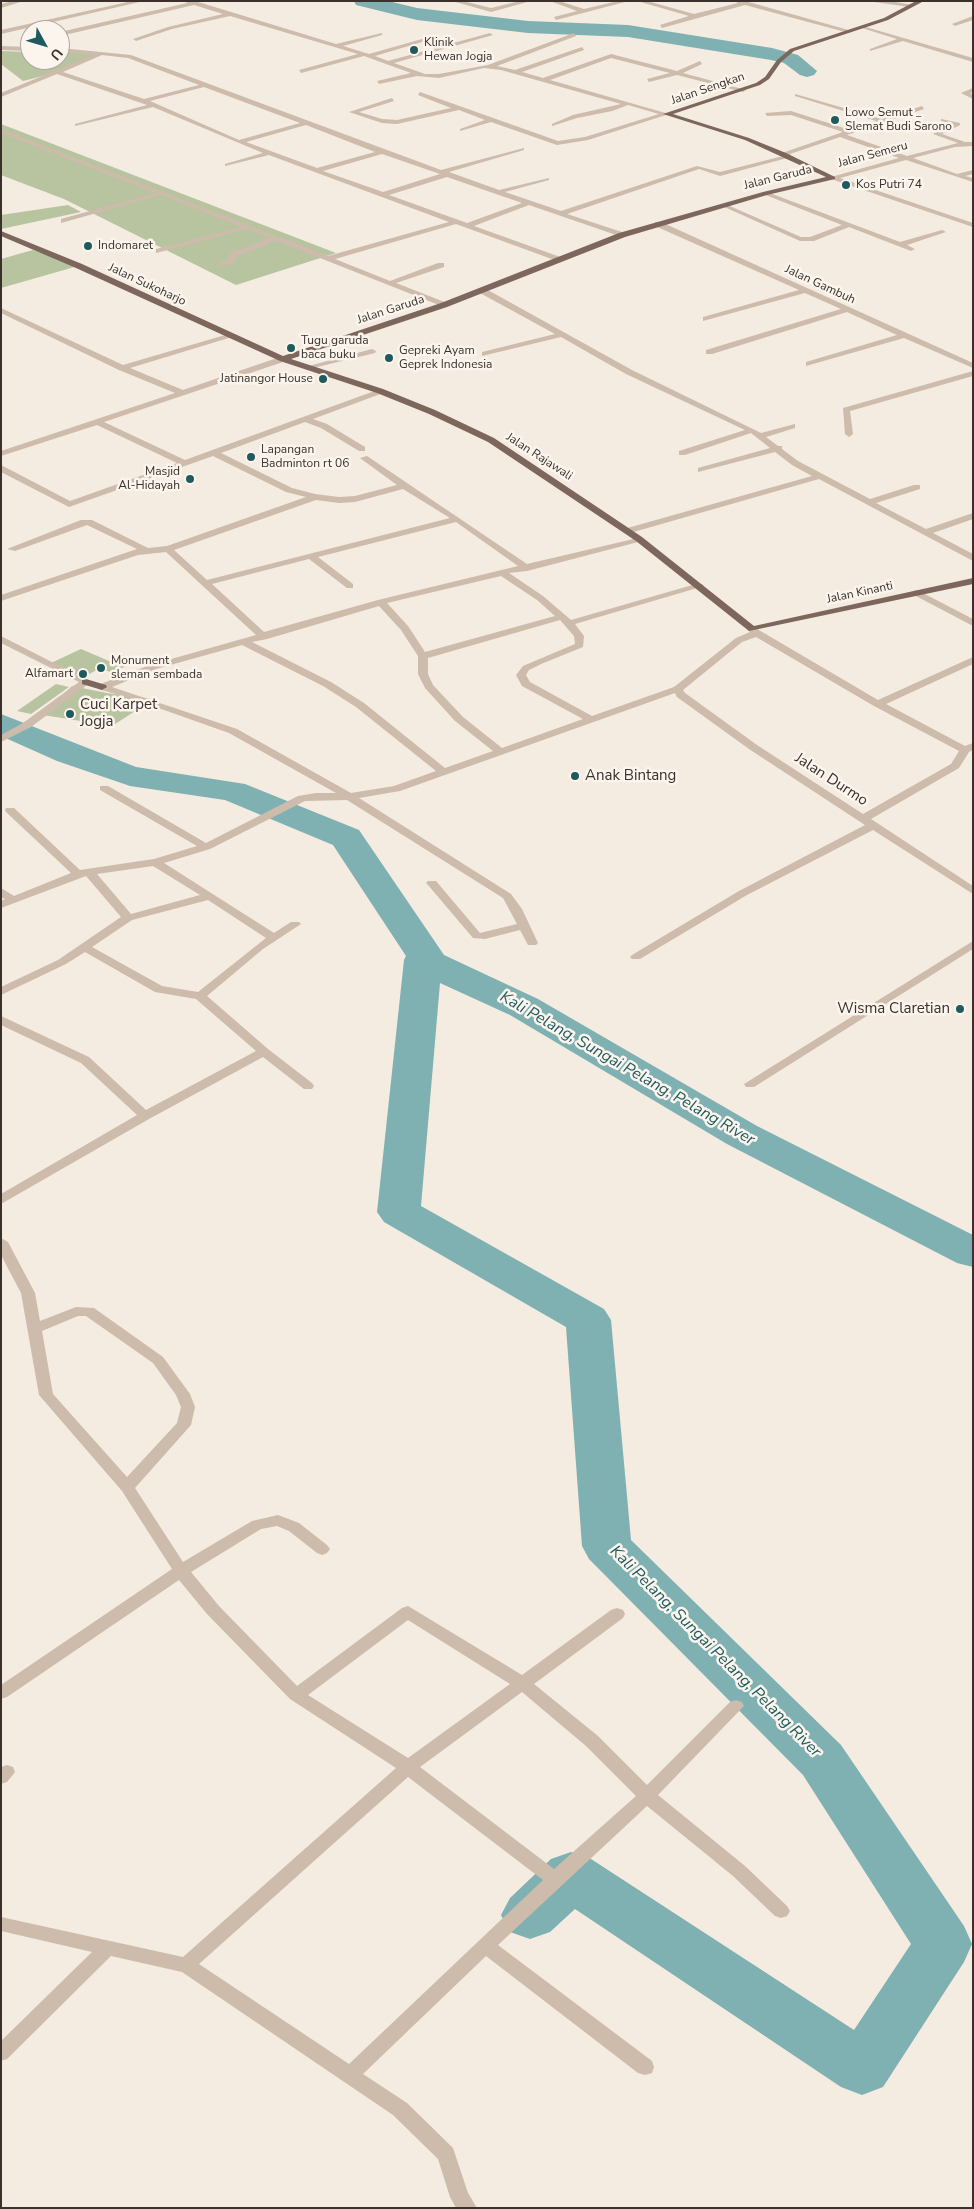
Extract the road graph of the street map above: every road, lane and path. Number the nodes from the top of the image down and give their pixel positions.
1 (21, 1) edge
2 (141, 1) edge
3 (455, 1) edge
4 (528, 1) edge
5 (553, 1) edge
6 (640, 1) edge
7 (737, 1) edge
8 (870, 1) edge
9 (921, 1) edge
10 (190, 2) edge
11 (620, 2) edge
12 (745, 3) junction
13 (910, 5) junction
14 (1, 6) edge
15 (583, 11) junction
16 (229, 14) junction
17 (695, 16) junction
18 (556, 18) dead end
19 (973, 18) edge
20 (662, 26) dead end
21 (864, 27) junction
22 (964, 27) dead end
23 (849, 31) junction
24 (1, 32) edge
25 (70, 32) edge
26 (380, 34) dead end
27 (490, 35) dead end
28 (574, 35) dead end
29 (136, 39) dead end
30 (429, 39) dead end
31 (903, 39) junction
32 (336, 46) junction
33 (1, 48) edge
34 (20, 49) edge
35 (582, 49) dead end
36 (872, 50) dead end
37 (70, 51) edge
38 (105, 53) junction
39 (367, 55) junction
40 (1, 56) edge
41 (20, 57) edge
42 (70, 58) edge
43 (90, 59) junction
44 (971, 59) edge
45 (390, 62) junction
46 (700, 63) dead end
47 (488, 66) junction
48 (301, 71) dead end
49 (58, 72) junction
50 (516, 72) junction
51 (677, 73) junction
52 (416, 74) junction
53 (542, 80) junction
54 (649, 80) dead end
55 (379, 82) dead end
56 (204, 85) junction
57 (743, 90) junction
58 (973, 90) edge
59 (420, 94) dead end
60 (1, 95) edge
61 (797, 95) dead end
62 (973, 97) edge
63 (392, 100) dead end
64 (144, 101) junction
65 (626, 104) junction
66 (154, 105) junction
67 (458, 108) junction
68 (922, 108) dead end
69 (666, 114) junction
70 (767, 114) dead end
71 (493, 119) junction
72 (943, 120) dead end
73 (882, 121) junction
74 (307, 123) junction
75 (77, 125) dead end
76 (554, 125) dead end
77 (462, 130) dead end
78 (1, 131) edge
79 (850, 132) junction
80 (840, 135) junction
81 (239, 142) junction
82 (964, 143) junction
83 (973, 144) edge
84 (522, 149) dead end
85 (382, 152) junction
86 (270, 153) junction
87 (787, 155) junction
88 (909, 158) junction
89 (228, 165) dead end
90 (318, 170) junction
91 (973, 172) edge
92 (445, 173) junction
93 (957, 176) junction
94 (833, 178) junction
95 (547, 179) dead end
96 (973, 180) edge
97 (499, 192) junction
98 (162, 193) junction
99 (765, 193) junction
100 (382, 195) junction
101 (528, 203) junction
102 (723, 205) junction
103 (560, 214) junction
104 (64, 221) dead end
105 (455, 222) junction
106 (658, 224) junction
107 (849, 225) junction
108 (973, 225) edge
109 (467, 226) junction
110 (249, 227) junction
111 (942, 232) dead end
112 (1, 233) edge
113 (622, 235) junction
114 (277, 238) junction
115 (899, 245) junction
116 (910, 249) dead end
117 (159, 252) dead end
118 (329, 258) junction
119 (560, 260) junction
120 (222, 264) dead end
121 (441, 266) dead end
122 (390, 284) junction
123 (483, 291) junction
124 (805, 291) junction
125 (444, 305) junction
126 (1, 310) edge
127 (846, 310) junction
128 (706, 319) dead end
129 (229, 335) junction
130 (561, 335) junction
131 (905, 335) junction
132 (372, 351) dead end
133 (709, 352) dead end
134 (485, 354) dead end
135 (283, 359) junction
136 (809, 364) dead end
137 (973, 366) edge
138 (309, 367) junction
139 (122, 368) junction
140 (973, 373) edge
141 (380, 391) junction
142 (182, 393) junction
143 (305, 419) junction
144 (98, 422) junction
145 (792, 426) dead end
146 (752, 430) junction
147 (849, 434) dead end
148 (759, 436) junction
149 (779, 448) junction
150 (362, 449) dead end
151 (214, 453) junction
152 (682, 453) dead end
153 (1, 454) edge
154 (364, 458) dead end
155 (184, 463) junction
156 (1, 468) edge
157 (701, 470) dead end
158 (821, 476) junction
159 (404, 486) junction
160 (917, 487) dead end
161 (315, 497) junction
162 (870, 502) junction
163 (973, 516) edge
164 (457, 518) junction
165 (627, 532) junction
166 (925, 533) junction
167 (639, 539) junction
168 (12, 549) dead end
169 (168, 549) junction
170 (145, 550) junction
171 (311, 556) junction
172 (973, 558) edge
173 (527, 568) junction
174 (504, 574) junction
175 (973, 581) edge
176 (204, 582) junction
177 (350, 586) dead end
178 (699, 586) junction
179 (917, 593) junction
180 (1, 598) edge
181 (381, 602) junction
182 (566, 620) junction
183 (973, 623) edge
184 (754, 631) junction
185 (264, 637) junction
186 (1, 639) edge
187 (245, 642) junction
188 (423, 656) junction
189 (973, 660) edge
190 (86, 682) junction
191 (102, 687) junction
192 (678, 689) junction
193 (878, 704) junction
194 (590, 718) junction
195 (3, 739) edge
196 (969, 748) edge
197 (501, 752) junction
198 (444, 772) junction
199 (104, 788) dead end
200 (349, 797) junction
201 (10, 810) dead end
202 (867, 822) junction
203 (206, 847) junction
204 (155, 862) junction
205 (84, 873) junction
206 (432, 883) dead end
207 (1, 891) edge
208 (973, 891) edge
209 (207, 897) junction
210 (13, 900) junction
211 (1, 905) edge
212 (128, 918) junction
213 (295, 924) dead end
214 (523, 926) junction
215 (273, 936) junction
216 (532, 942) dead end
217 (973, 944) edge
218 (86, 948) junction
219 (636, 957) dead end
220 (1, 992) edge
221 (200, 996) junction
222 (1, 1020) edge
223 (264, 1052) junction
224 (750, 1084) dead end
225 (308, 1086) dead end
226 (145, 1116) junction
227 (1, 1200) edge
228 (1, 1242) edge
229 (34, 1329) junction
230 (127, 1487) junction
231 (322, 1549) dead end
232 (181, 1571) junction
233 (617, 1614) dead end
234 (522, 1684) junction
235 (1, 1693) edge
236 (296, 1695) junction
237 (736, 1706) dead end
238 (408, 1766) junction
239 (647, 1796) junction
240 (556, 1879) junction
241 (781, 1911) dead end
242 (1, 1924) edge
243 (485, 1945) junction
244 (108, 1947) junction
245 (186, 1965) junction
246 (1, 2053) edge
247 (645, 2067) dead end
248 (350, 2075) junction
249 (467, 2208) edge

1 - 14 street
2 - 24 street
3 - 4 street
5 - 15 street
6 - 17 street
7 - 12 street
8 - 13 street
9 - 13 main road
10 - 16 street
10 - 25 street
11 - 15 street
12 - 17 street
12 - 23 street
13 - 21 main road
15 - 18 street
16 - 29 street
16 - 32 street
17 - 20 street
19 - 22 street
21 - 23 main road
21 - 31 street
23 - 57 main road, Jalan Sengkan
26 - 32 street
27 - 45 street
28 - 47 street
30 - 39 street
31 - 36 street
31 - 44 street
32 - 39 street
33 - 34 street
35 - 50 street
37 - 38 street
38 - 43 street
38 - 56 street
39 - 45 street
39 - 48 street
40 - 41 street
42 - 43 street
43 - 49 street
45 - 52 street
46 - 51 street
47 - 50 street
47 - 52 street
49 - 60 street
49 - 64 street
50 - 53 street
51 - 53 street
51 - 54 street
51 - 57 street
52 - 55 street
53 - 65 street
56 - 64 street
56 - 74 street
57 - 69 main road, Jalan Sengkan
58 - 62 street
59 - 67 street
61 - 73 street
63 - 67 street
64 - 66 street
65 - 69 street
65 - 76 street
66 - 75 street
66 - 81 street
67 - 71 street
68 - 73 street
69 - 71 street
69 - 87 main road, Jalan Garuda
70 - 79 street
71 - 77 street
72 - 82 street
73 - 79 street
74 - 81 street
74 - 85 street
78 - 98 street
79 - 80 street
80 - 87 street
80 - 88 street
81 - 86 street
82 - 83 street
82 - 88 street, Jalan Semeru
84 - 92 street
85 - 90 street
85 - 92 street
86 - 89 street
86 - 90 street
87 - 94 main road, Jalan Garuda
87 - 103 street
88 - 93 street
88 - 94 street, Jalan Semeru
90 - 100 street
91 - 93 street
92 - 97 street
92 - 100 street
93 - 96 street
94 - 99 main road, Jalan Garuda
94 - 108 street, Jalan Semeru
95 - 97 street
97 - 101 street
98 - 104 street
98 - 110 street
99 - 102 main road, Jalan Garuda
99 - 107 street
100 - 105 street
101 - 103 street
101 - 109 street
102 - 106 main road, Jalan Garuda
102 - 107 street
103 - 113 street
105 - 109 street
105 - 118 street
106 - 113 main road, Jalan Garuda
106 - 124 street, Jalan Gambuh
107 - 115 street
109 - 119 street
110 - 114 street
110 - 117 street
111 - 115 street
112 - 129 main road, Jalan Sukoharjo
113 - 119 main road, Jalan Garuda
114 - 118 street
114 - 120 street
115 - 116 street
118 - 122 street
119 - 123 main road, Jalan Garuda
121 - 122 street
122 - 125 street
123 - 125 main road, Jalan Garuda
123 - 130 street
124 - 127 street, Jalan Gambuh
124 - 128 street
125 - 135 main road, Jalan Garuda
126 - 139 street
127 - 131 street, Jalan Gambuh
127 - 133 street
129 - 135 main road, Jalan Sukoharjo
129 - 139 street
130 - 134 street
130 - 146 street
131 - 136 street
131 - 137 street, Jalan Gambuh
132 - 138 street
135 - 138 main road, Jalan Rajawali
135 - 142 street, Jalan Garuda
138 - 141 main road, Jalan Rajawali
139 - 142 street
140 - 147 street
141 - 143 street
141 - 165 main road, Jalan Rajawali
142 - 144 street, Jalan Garuda
143 - 150 street
143 - 151 street
144 - 153 street, Jalan Garuda
144 - 155 street
145 - 148 street
146 - 148 street
146 - 152 street
148 - 149 street
149 - 157 street
149 - 158 street
151 - 155 street
151 - 161 street
154 - 159 street
155 - 156 street
158 - 162 street
158 - 165 street
159 - 161 street
159 - 164 street
160 - 162 street
161 - 169 street
162 - 166 street
163 - 166 street
164 - 171 street
164 - 173 street
165 - 167 main road, Jalan Rajawali
166 - 172 street
167 - 173 street
167 - 178 main road, Jalan Rajawali
168 - 170 street
169 - 170 street
169 - 176 street
170 - 180 street
171 - 176 street
171 - 177 street
173 - 174 street
174 - 181 street
174 - 182 street
175 - 179 main road, Jalan Kinanti
176 - 185 street
178 - 182 street
178 - 184 main road, Jalan Rajawali
179 - 183 street
179 - 184 main road, Jalan Kinanti
181 - 185 street
181 - 188 street
182 - 188 street
182 - 194 street
184 - 192 street
184 - 193 street
185 - 187 street
186 - 190 street
187 - 191 street
187 - 198 street
188 - 197 street
189 - 193 street
190 - 191 main road
190 - 195 street
191 - 200 street
192 - 194 street
192 - 202 street, Jalan Durmo
193 - 196 street
194 - 197 street
196 - 202 street
197 - 198 street
198 - 200 street
199 - 203 street
200 - 203 street
200 - 214 street
201 - 205 street
202 - 208 street, Jalan Durmo
202 - 219 street
203 - 204 street
204 - 205 street
204 - 209 street
205 - 210 street
205 - 212 street
206 - 214 street
207 - 210 street
209 - 212 street
209 - 215 street
210 - 211 street
212 - 218 street
213 - 215 street
214 - 216 street
215 - 221 street
217 - 224 street
218 - 220 street
218 - 221 street
221 - 223 street
222 - 226 street
223 - 225 street
223 - 226 street
226 - 227 street
228 - 229 street
229 - 230 street
229 - 230 street
230 - 232 street
231 - 232 street
232 - 235 street
232 - 236 street
233 - 234 street
234 - 236 street
234 - 238 street
234 - 239 street
236 - 238 street
237 - 239 street
238 - 240 street
238 - 245 street
239 - 240 street
239 - 241 street
240 - 243 street
242 - 244 street
243 - 247 street
243 - 248 street
244 - 245 street
244 - 246 street
245 - 248 street
248 - 249 street

